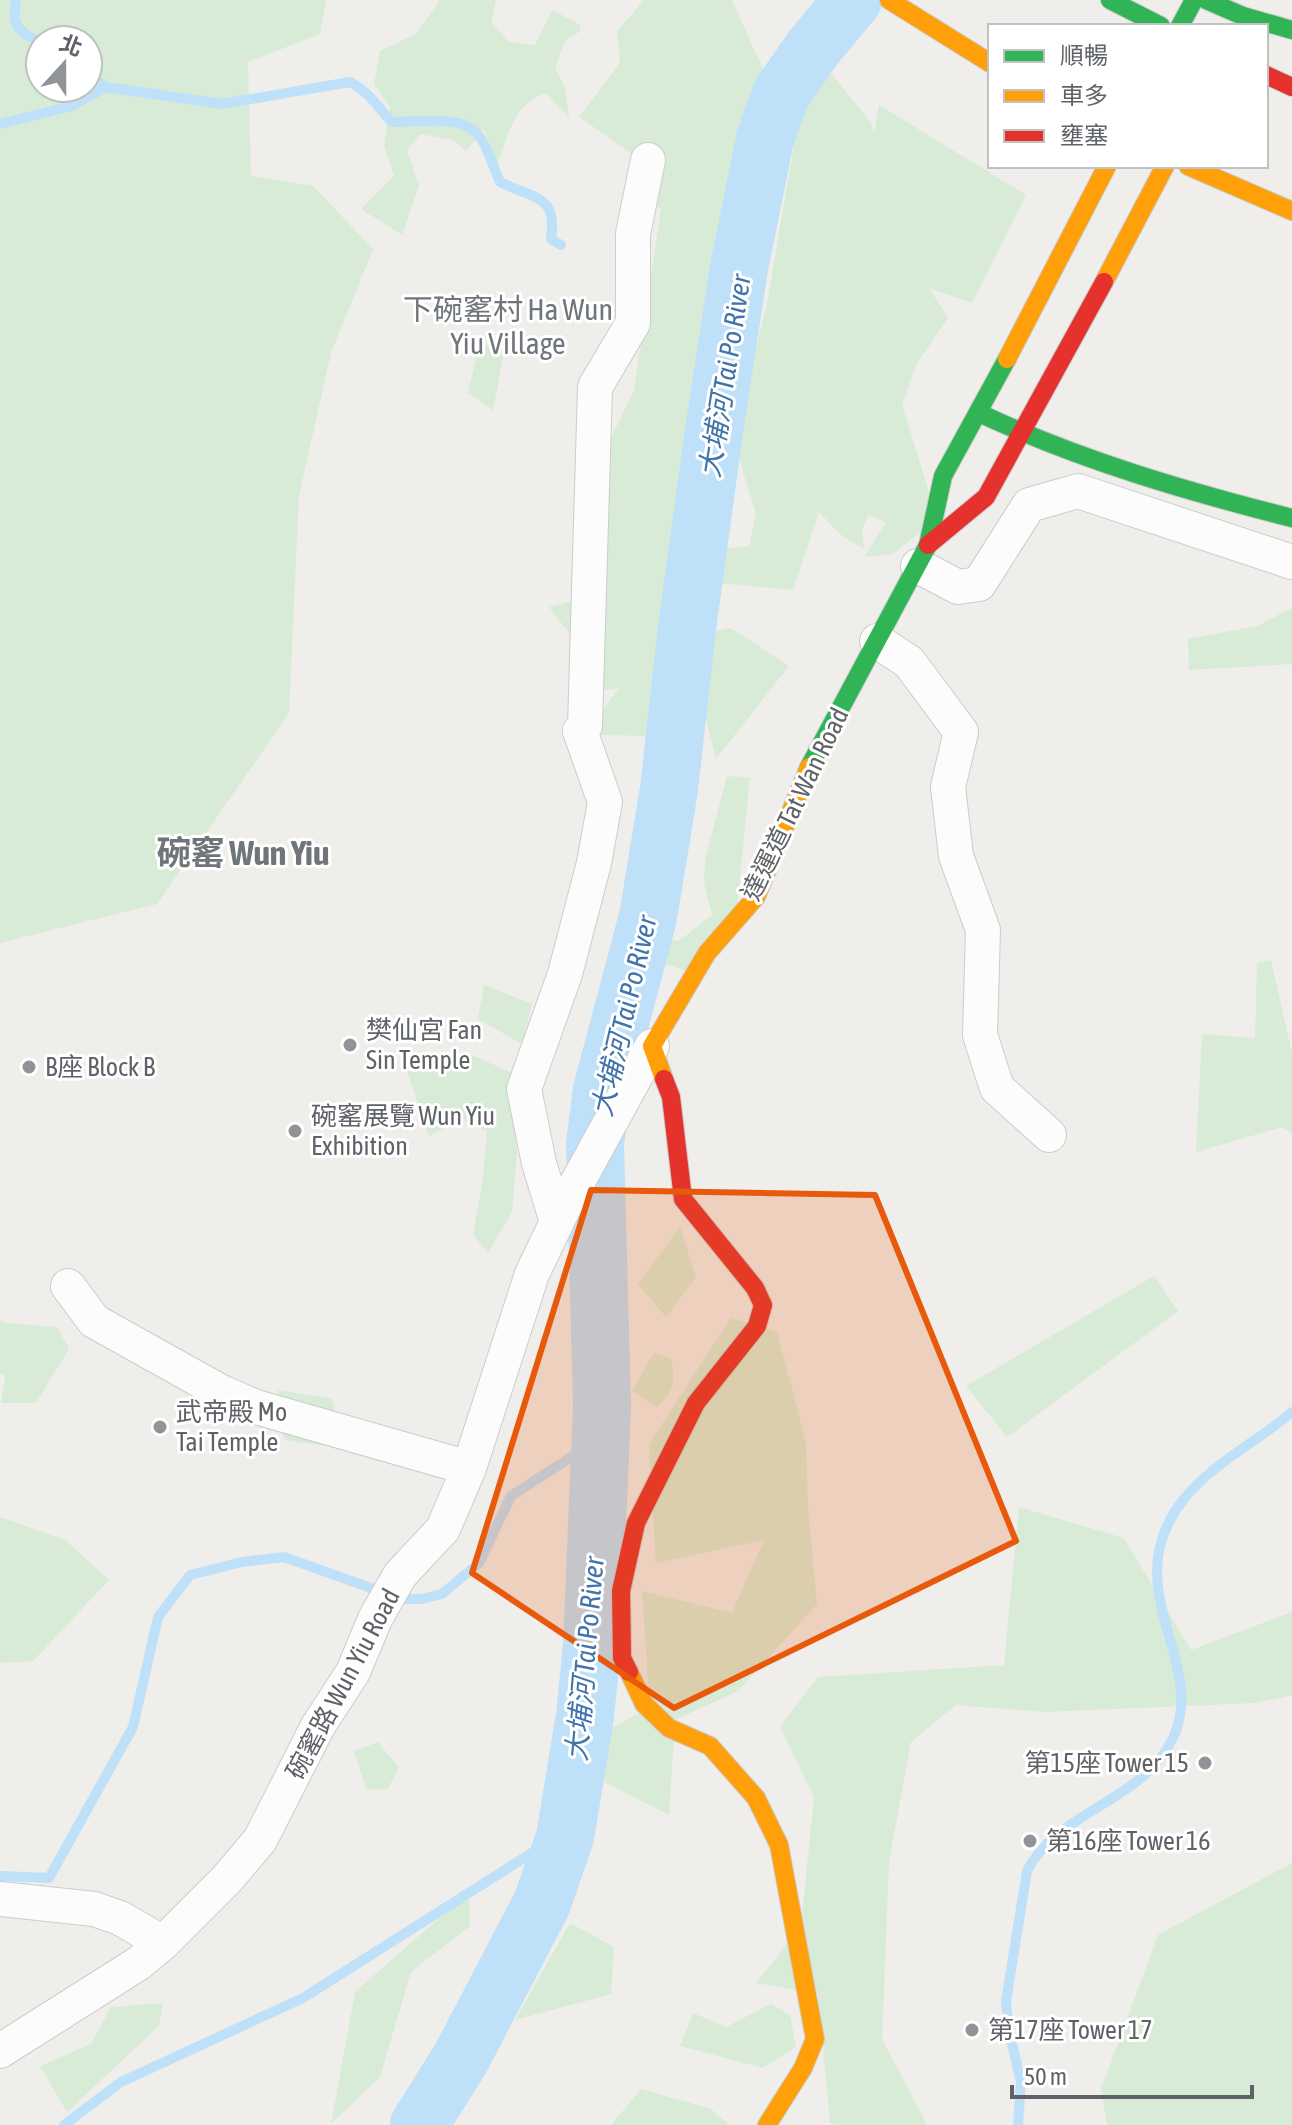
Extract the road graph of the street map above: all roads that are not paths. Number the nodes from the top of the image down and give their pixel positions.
1 (889, 0) edge
2 (1110, 0) edge
3 (1194, 0) edge
4 (1206, 0) edge
5 (1244, 14) edge
6 (1157, 24) edge
7 (1181, 24) edge
8 (1292, 30) edge
9 (988, 62) edge
10 (1268, 76) edge
11 (1292, 87) edge
12 (648, 160) dead end
13 (1106, 168) edge
14 (1164, 168) edge
15 (1193, 168) edge
16 (1292, 211) edge
17 (979, 413) junction
18 (1023, 434) junction
19 (1292, 518) edge
20 (923, 555) junction
21 (1292, 562) edge
22 (877, 641) junction
23 (652, 1046) junction
24 (1049, 1135) dead end
25 (560, 1215) junction
26 (68, 1286) dead end
27 (469, 1468) junction
28 (0, 1899) edge
29 (163, 1943) junction
30 (0, 2051) edge
31 (767, 2125) edge

1 - 9 main road
2 - 6 main road
3 - 7 main road
4 - 5 main road
5 - 8 main road
10 - 11 main road
12 - 25 street
13 - 17 main road, 達運道 Tat Wan Road
14 - 18 main road, 達運道 Tat Wan Road
15 - 16 main road
17 - 18 main road
17 - 20 main road, 達運道 Tat Wan Road
18 - 19 main road
18 - 20 main road, 達運道 Tat Wan Road
20 - 21 street
20 - 22 main road, 達運道 Tat Wan Road
22 - 23 main road, 達運道 Tat Wan Road
22 - 24 street
23 - 25 street, 達運道 Tat Wan Road
23 - 31 main road
25 - 27 street, 碗窰路 Wun Yiu Road
26 - 27 street
27 - 29 street, 碗窰路 Wun Yiu Road
28 - 29 street
29 - 30 street, 碗窰路 Wun Yiu Road

